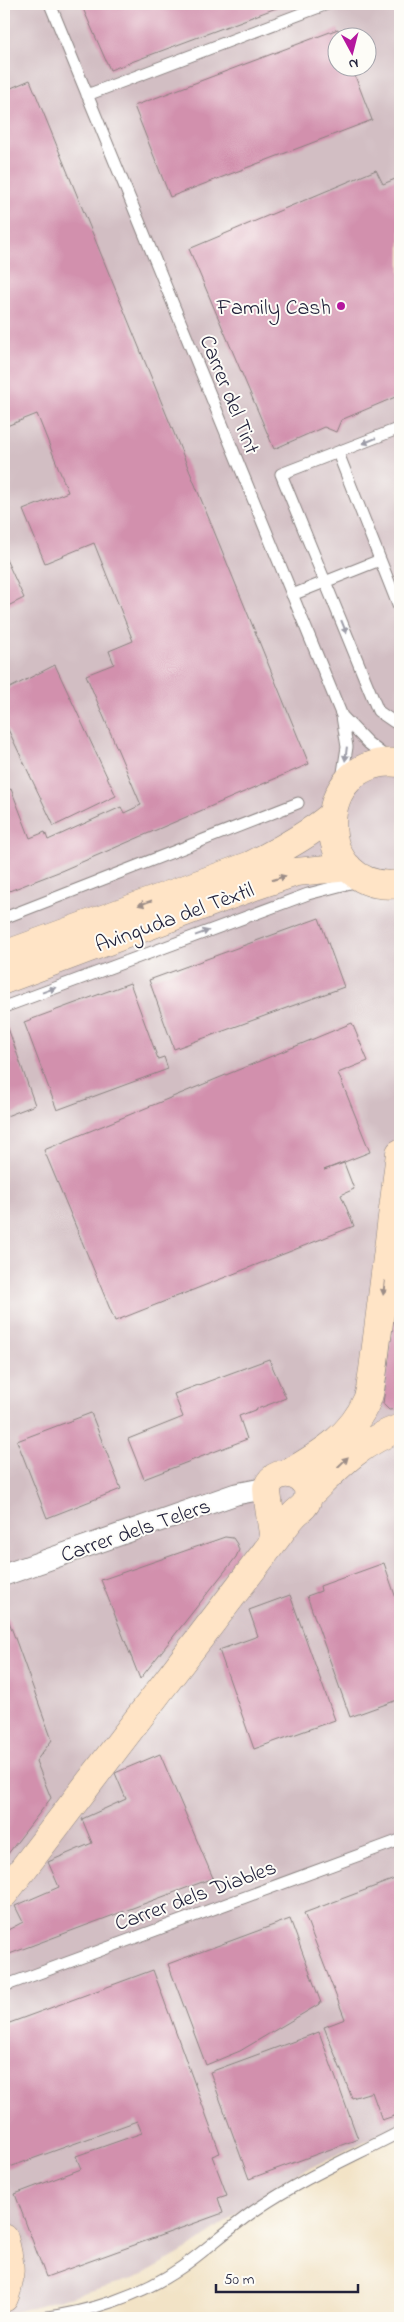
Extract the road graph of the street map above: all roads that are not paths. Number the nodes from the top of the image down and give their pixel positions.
1 (50, 4) edge
2 (327, 4) edge
3 (87, 95) junction
4 (400, 428) edge
5 (338, 453) junction
6 (380, 560) junction
7 (326, 582) junction
8 (292, 595) junction
9 (400, 610) edge
10 (342, 716) junction
11 (400, 719) edge
12 (397, 763) edge
13 (298, 803) dead end
14 (335, 804) junction
15 (374, 879) edge
16 (400, 904) edge
17 (4, 918) edge
18 (4, 955) edge
19 (4, 980) edge
20 (4, 1007) edge
21 (400, 1153) edge
22 (368, 1399) junction
23 (399, 1428) edge
24 (276, 1489) junction
25 (302, 1504) junction
26 (274, 1541) junction
27 (4, 1575) edge
28 (400, 1840) edge
29 (4, 1894) edge
30 (4, 1986) edge
31 (400, 2132) edge
32 (4, 2238) edge
33 (4, 2298) edge
34 (40, 2318) edge

1 - 3 lane, Carrer del Tint
2 - 3 lane
3 - 8 lane, Carrer del Tint
4 -> 5 lane
5 - 6 lane
5 - 7 lane
6 - 7 lane
6 - 9 lane
7 - 8 lane
7 -> 11 lane
8 - 10 lane, Carrer del Tint
10 - 12 lane
10 -> 14 lane
12 - 14 street, Avinguda del Tèxtil
13 - 17 lane
14 - 15 street
14 -> 18 street, Avinguda del Tèxtil
15 - 16 street
19 -> 15 street, Avinguda del Tèxtil
20 -> 15 lane
21 -> 22 street
22 - 23 street
22 - 24 street
25 -> 23 street
24 - 25 street
24 - 25 street
24 - 26 street
24 - 27 street, Carrer dels Telers
25 - 26 street
26 - 29 street
28 - 30 lane, Carrer dels Diables
31 - 34 lane
32 - 33 street

